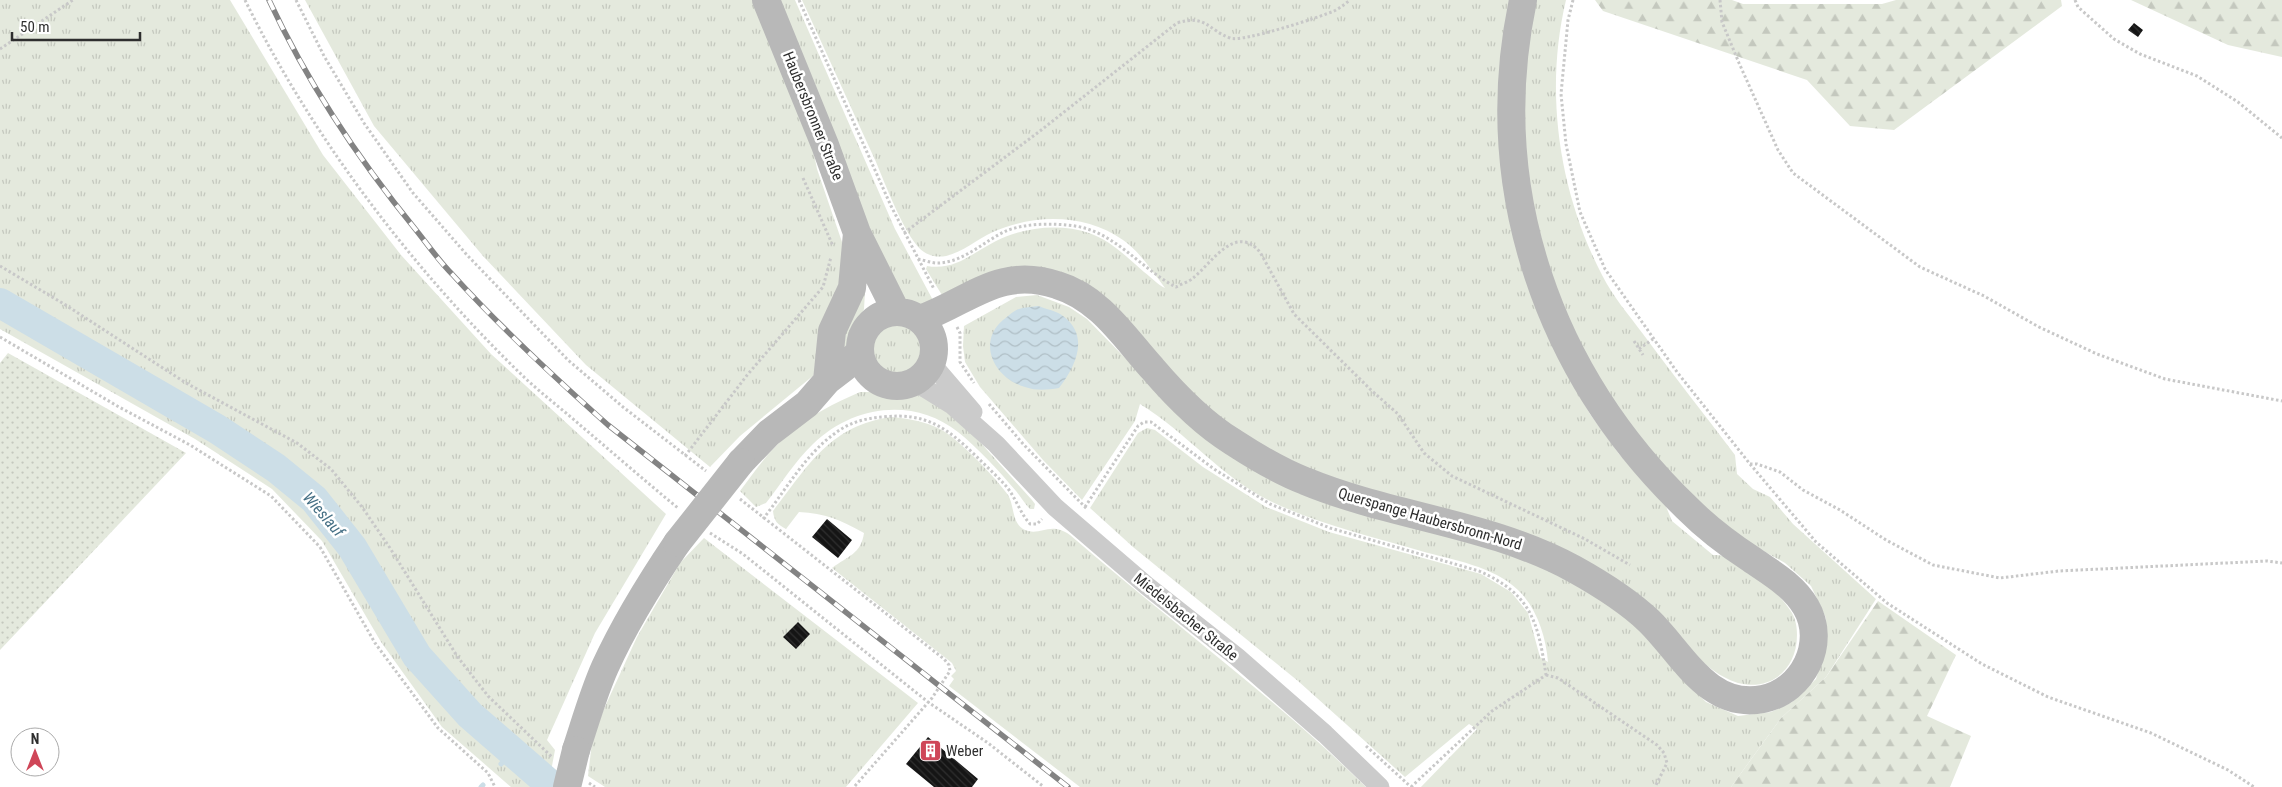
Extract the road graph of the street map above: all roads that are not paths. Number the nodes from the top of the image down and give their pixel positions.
1 (766, 0) edge
2 (1523, 0) edge
3 (857, 233) junction
4 (1036, 281) junction
5 (896, 316) junction
6 (859, 352) junction
7 (934, 352) junction
8 (874, 378) junction
9 (827, 381) junction
10 (915, 382) junction
11 (807, 404) junction
12 (996, 444) junction
13 (579, 786) edge
14 (1380, 787) edge

1 - 3 main road, Haubersbronner Straße
2 - 4 main road, Querspange Haubersbronn-Nord
3 - 5 main road, Haubersbronner Straße
3 - 9 main road
4 - 5 main road, Querspange Haubersbronn-Nord
4 - 7 main road
5 - 6 main road
5 - 7 main road
6 - 8 main road
6 - 9 main road
7 - 10 main road
7 - 12 street
8 - 10 main road
8 - 11 main road
9 - 11 main road
10 - 12 street
11 - 13 main road, bridge
12 - 14 street, Miedelsbacher Straße

